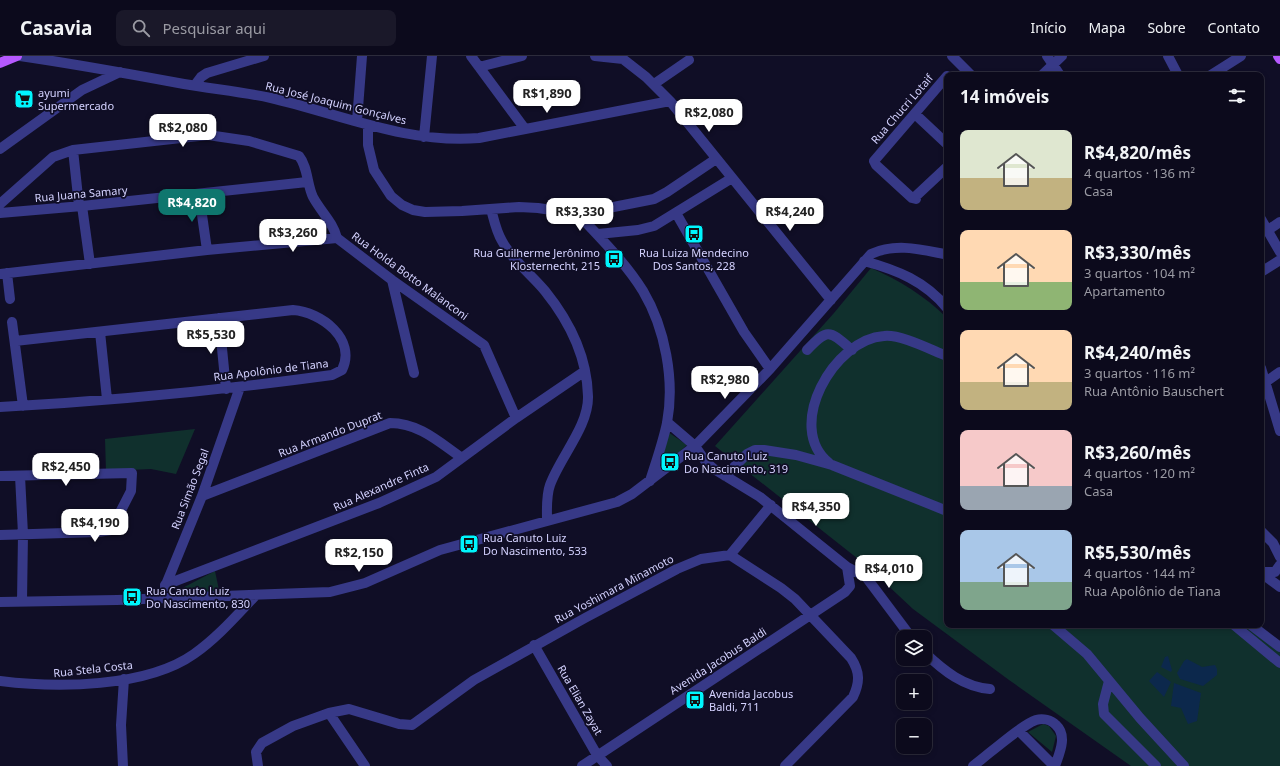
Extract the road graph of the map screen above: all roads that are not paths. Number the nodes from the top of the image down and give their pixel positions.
1 (18, 56) edge
2 (264, 56) edge
3 (362, 56) edge
4 (432, 56) edge
5 (471, 56) edge
6 (522, 56) edge
7 (595, 56) edge
8 (1047, 56) edge
9 (1062, 56) edge
10 (1168, 56) edge
11 (1241, 56) edge
12 (1278, 56) edge
13 (689, 60) dead end
14 (955, 60) edge
15 (1280, 60) edge
16 (0, 63) edge
17 (1054, 64) junction
18 (479, 67) junction
19 (120, 72) junction
20 (950, 72) edge
21 (968, 72) edge
22 (1045, 72) edge
23 (1058, 72) edge
24 (1176, 72) edge
25 (1216, 72) edge
26 (944, 81) edge
27 (654, 84) junction
28 (195, 86) junction
29 (670, 101) junction
30 (915, 114) junction
31 (358, 121) junction
32 (368, 125) junction
33 (525, 129) junction
34 (424, 137) junction
35 (944, 141) edge
36 (0, 149) edge
37 (73, 150) junction
38 (716, 159) junction
39 (944, 170) edge
40 (732, 178) junction
41 (307, 182) junction
42 (199, 194) junction
43 (0, 204) edge
44 (81, 206) junction
45 (491, 209) junction
46 (0, 213) edge
47 (676, 213) junction
48 (578, 214) junction
49 (1280, 222) edge
50 (1264, 224) edge
51 (1268, 230) junction
52 (598, 234) junction
53 (337, 238) junction
54 (207, 250) junction
55 (1280, 252) edge
56 (944, 255) edge
57 (867, 257) junction
58 (1280, 260) edge
59 (90, 264) junction
60 (1264, 270) edge
61 (3, 273) edge
62 (392, 280) junction
63 (10, 299) dead end
64 (831, 300) junction
65 (944, 305) edge
66 (219, 318) junction
67 (12, 322) dead end
68 (100, 332) junction
69 (15, 341) junction
70 (807, 350) dead end
71 (852, 350) junction
72 (944, 355) edge
73 (770, 369) junction
74 (585, 372) junction
75 (1280, 372) edge
76 (414, 373) dead end
77 (1264, 383) edge
78 (240, 387) junction
79 (1264, 387) edge
80 (226, 389) junction
81 (108, 399) junction
82 (23, 406) junction
83 (0, 407) edge
84 (516, 418) junction
85 (667, 422) junction
86 (1280, 431) edge
87 (695, 446) junction
88 (462, 458) junction
89 (832, 465) junction
90 (0, 476) edge
91 (20, 476) junction
92 (725, 476) junction
93 (650, 481) junction
94 (202, 496) junction
95 (771, 505) junction
96 (944, 510) edge
97 (547, 521) junction
98 (23, 534) junction
99 (1264, 534) edge
100 (0, 535) edge
101 (730, 555) junction
102 (1280, 557) edge
103 (1280, 565) edge
104 (847, 566) junction
105 (1264, 573) edge
106 (1264, 575) edge
107 (166, 585) junction
108 (1280, 587) edge
109 (256, 595) junction
110 (161, 598) junction
111 (22, 601) junction
112 (0, 602) edge
113 (810, 615) junction
114 (1057, 628) edge
115 (1238, 628) edge
116 (1255, 628) edge
117 (906, 630) edge
118 (534, 645) junction
119 (1280, 647) edge
120 (932, 660) edge
121 (1280, 663) edge
122 (0, 680) edge
123 (124, 680) junction
124 (1109, 681) junction
125 (990, 689) dead end
126 (329, 713) junction
127 (1020, 731) junction
128 (597, 755) junction
129 (257, 762) edge
130 (123, 766) edge
131 (365, 766) edge
132 (582, 766) edge
133 (607, 766) edge
134 (785, 766) edge
135 (973, 766) edge
136 (1055, 766) edge
137 (1156, 766) edge
138 (1184, 766) edge

1 - 16 main road
1 - 19 street, Rua José Joaquim Gonçalves
2 - 28 street
3 - 31 street
4 - 34 street
5 - 18 street
6 - 18 street
7 - 27 street
8 - 17 street
9 - 17 street
10 - 24 street
11 - 25 street
12 - 15 main road
13 - 27 street
14 - 20 street, Rua Chucri Lotaif
14 - 21 street
17 - 22 street
17 - 23 street
18 - 33 street
19 - 28 street, Rua José Joaquim Gonçalves
19 - 36 street
26 - 30 street, Rua Chucri Lotaif
27 - 29 street
28 - 31 street, Rua José Joaquim Gonçalves
29 - 33 street, Rua José Joaquim Gonçalves
29 - 38 street
30 - 35 street
30 - 39 street, Rua Chucri Lotaif
31 - 32 street, Rua José Joaquim Gonçalves
32 - 34 street, Rua José Joaquim Gonçalves
32 - 45 street
33 - 34 street, Rua José Joaquim Gonçalves
37 - 41 street
37 - 43 street
37 - 44 street
38 - 40 street
38 - 48 street
40 - 47 street
40 - 64 street
41 - 42 street, Rua Juana Samary
41 - 53 street
42 - 44 street, Rua Juana Samary
42 - 54 street
44 - 46 street, Rua Juana Samary
44 - 59 street
45 - 48 street
45 - 74 street
47 - 52 street
47 - 73 street
48 - 52 street
49 - 51 street
50 - 51 street
51 - 55 street
52 - 85 street
53 - 54 street, Rua Holda Botto Malanconi
53 - 62 street, Rua Holda Botto Malanconi
54 - 59 street, Rua Holda Botto Malanconi
56 - 57 street
57 - 64 street
57 - 65 street
58 - 60 street
59 - 61 street, Rua Holda Botto Malanconi
61 - 63 street
62 - 76 street
62 - 84 street, Rua Holda Botto Malanconi
64 - 73 street
66 - 68 street, Rua Apolônio de Tiana
66 - 78 street, Rua Apolônio de Tiana
66 - 80 street
67 - 69 street
68 - 69 street, Rua Apolônio de Tiana
68 - 81 street
69 - 82 street
70 - 71 street
71 - 72 street
71 - 89 street
73 - 87 street
74 - 84 street, Rua Alexandre Finta
74 - 97 street
75 - 77 street
78 - 80 street, Rua Apolônio de Tiana
78 - 94 street, Rua Simão Segal
79 - 86 street
80 - 81 street, Rua Apolônio de Tiana
81 - 82 street, Rua Apolônio de Tiana
82 - 83 street, Rua Apolônio de Tiana
84 - 88 street, Rua Alexandre Finta
85 - 87 street
85 - 93 street
87 - 92 street
87 - 93 street
88 - 94 street, Rua Armando Duprat
88 - 107 street, Rua Alexandre Finta
89 - 92 street
89 - 96 street
90 - 91 street
91 - 98 street
91 - 98 street
92 - 95 street
93 - 97 street
94 - 107 street, Rua Simão Segal
95 - 101 street
95 - 104 street
97 - 109 street
98 - 100 street
98 - 111 street
99 - 102 street
101 - 113 street
101 - 118 street, Rua Yoshimara Minamoto
103 - 105 street
104 - 113 street, Avenida Jacobus Baldi
104 - 117 street
106 - 108 street
107 - 110 street, Rua Simão Segal
109 - 110 street
109 - 123 street, Rua Stela Costa
110 - 111 street
111 - 112 street
113 - 128 street, Avenida Jacobus Baldi
113 - 134 street
114 - 124 street
115 - 121 street
116 - 119 street
118 - 126 street, Rua Yoshimara Minamoto
118 - 128 street, Rua Elian Zayat
120 - 125 street
122 - 123 street, Rua Stela Costa
123 - 130 street
124 - 137 street
124 - 138 street
126 - 129 street, Rua Yoshimara Minamoto
126 - 131 street
127 - 135 street
127 - 136 street
127 - 136 street
128 - 132 street, Avenida Jacobus Baldi
128 - 133 street, Rua Elian Zayat

